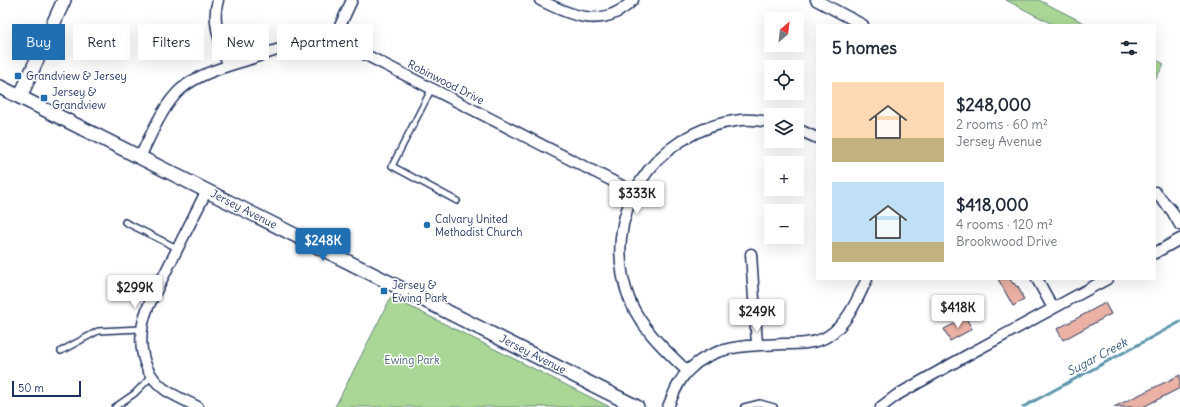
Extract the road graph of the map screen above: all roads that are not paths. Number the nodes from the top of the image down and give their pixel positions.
1 (64, 0) edge
2 (218, 0) edge
3 (352, 0) edge
4 (540, 0) edge
5 (633, 0) edge
6 (816, 0) edge
7 (341, 24) edge
8 (861, 24) edge
9 (277, 51) edge
10 (373, 58) edge
11 (228, 65) junction
12 (0, 87) edge
13 (432, 88) junction
14 (20, 96) junction
15 (764, 122) edge
16 (804, 132) edge
17 (816, 138) edge
18 (140, 157) junction
19 (207, 190) junction
20 (634, 192) junction
21 (1156, 193) edge
22 (456, 201) dead end
23 (125, 222) dead end
24 (1180, 225) edge
25 (1180, 239) edge
26 (177, 248) junction
27 (1156, 252) edge
28 (751, 254) dead end
29 (867, 280) edge
30 (1038, 280) edge
31 (1105, 280) edge
32 (1053, 308) junction
33 (141, 329) junction
34 (757, 344) junction
35 (61, 351) dead end
36 (688, 371) junction
37 (152, 376) junction
38 (115, 407) edge
39 (198, 407) edge
40 (637, 407) edge
41 (668, 407) edge
42 (744, 407) edge
43 (774, 407) edge
44 (881, 407) edge

1 - 14 street
2 - 11 street
3 - 7 street
4 - 5 street
6 - 8 street
9 - 11 street, Robinwood Drive
10 - 13 street, Robinwood Drive
11 - 18 street, Robinwood Drive
12 - 14 street, Jersey Avenue
13 - 20 street, Robinwood Drive
13 - 22 lane
14 - 18 street, Jersey Avenue
15 - 20 street
16 - 17 street
18 - 19 street, Jersey Avenue
19 - 26 street
19 - 40 street, Jersey Avenue
20 - 36 street
21 - 24 street
23 - 26 lane
25 - 27 street
26 - 33 street
28 - 34 street
29 - 34 street
30 - 32 street
31 - 32 street
32 - 44 street
33 - 35 lane
33 - 37 street
34 - 36 street
36 - 41 street
37 - 38 lane
37 - 39 street
42 - 43 lane

